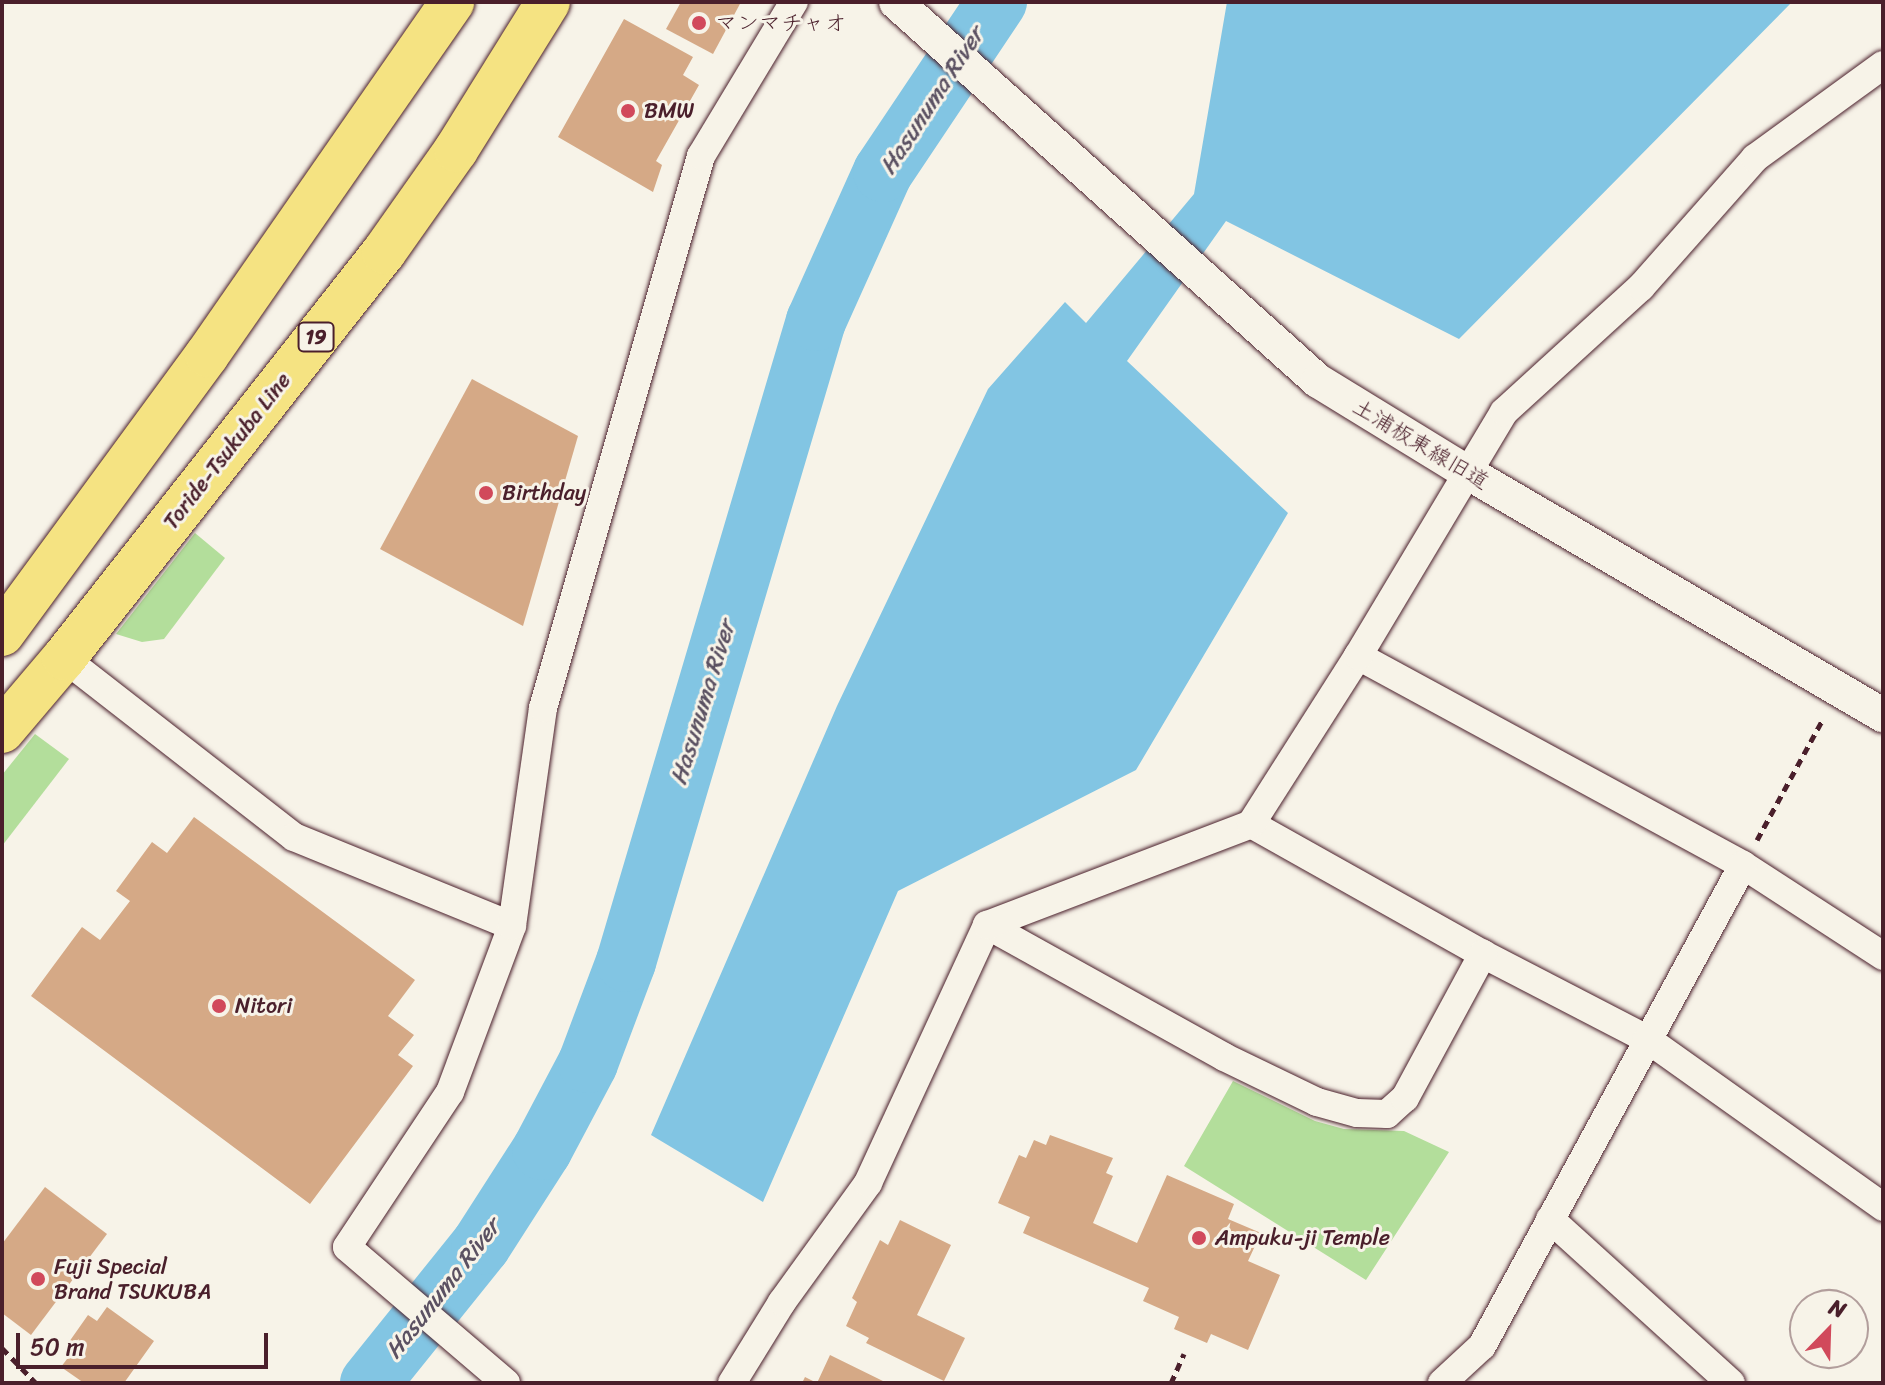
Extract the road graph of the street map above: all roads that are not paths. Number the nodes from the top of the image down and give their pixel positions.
1 (452, 2) edge
2 (548, 2) edge
3 (794, 2) edge
4 (896, 2) edge
5 (1878, 78) edge
6 (1465, 471) junction
7 (2, 634) edge
8 (1358, 656) junction
9 (64, 658) junction
10 (1883, 715) edge
11 (2, 731) edge
12 (1251, 824) junction
13 (1743, 865) junction
14 (987, 925) junction
15 (512, 926) junction
16 (1483, 954) junction
17 (1883, 956) edge
18 (1647, 1039) junction
19 (1883, 1207) edge
20 (1550, 1219) junction
21 (506, 1383) edge
22 (732, 1383) edge
23 (1442, 1383) edge
24 (1731, 1383) edge

1 - 7 main road
2 - 9 main road, Toride-Tsukuba Line / 19
3 - 15 street
4 - 6 street, 土浦板東線旧道
5 - 6 street
6 - 8 street
6 - 10 street, 土浦板東線旧道
8 - 12 street
8 - 13 street
9 - 11 main road, Toride-Tsukuba Line / 19
9 - 15 street
12 - 14 street
12 - 16 street
13 - 17 street
13 - 18 street
14 - 16 street
14 - 22 street
15 - 21 street
16 - 18 street
18 - 19 street
18 - 20 street
20 - 23 street
20 - 24 street

